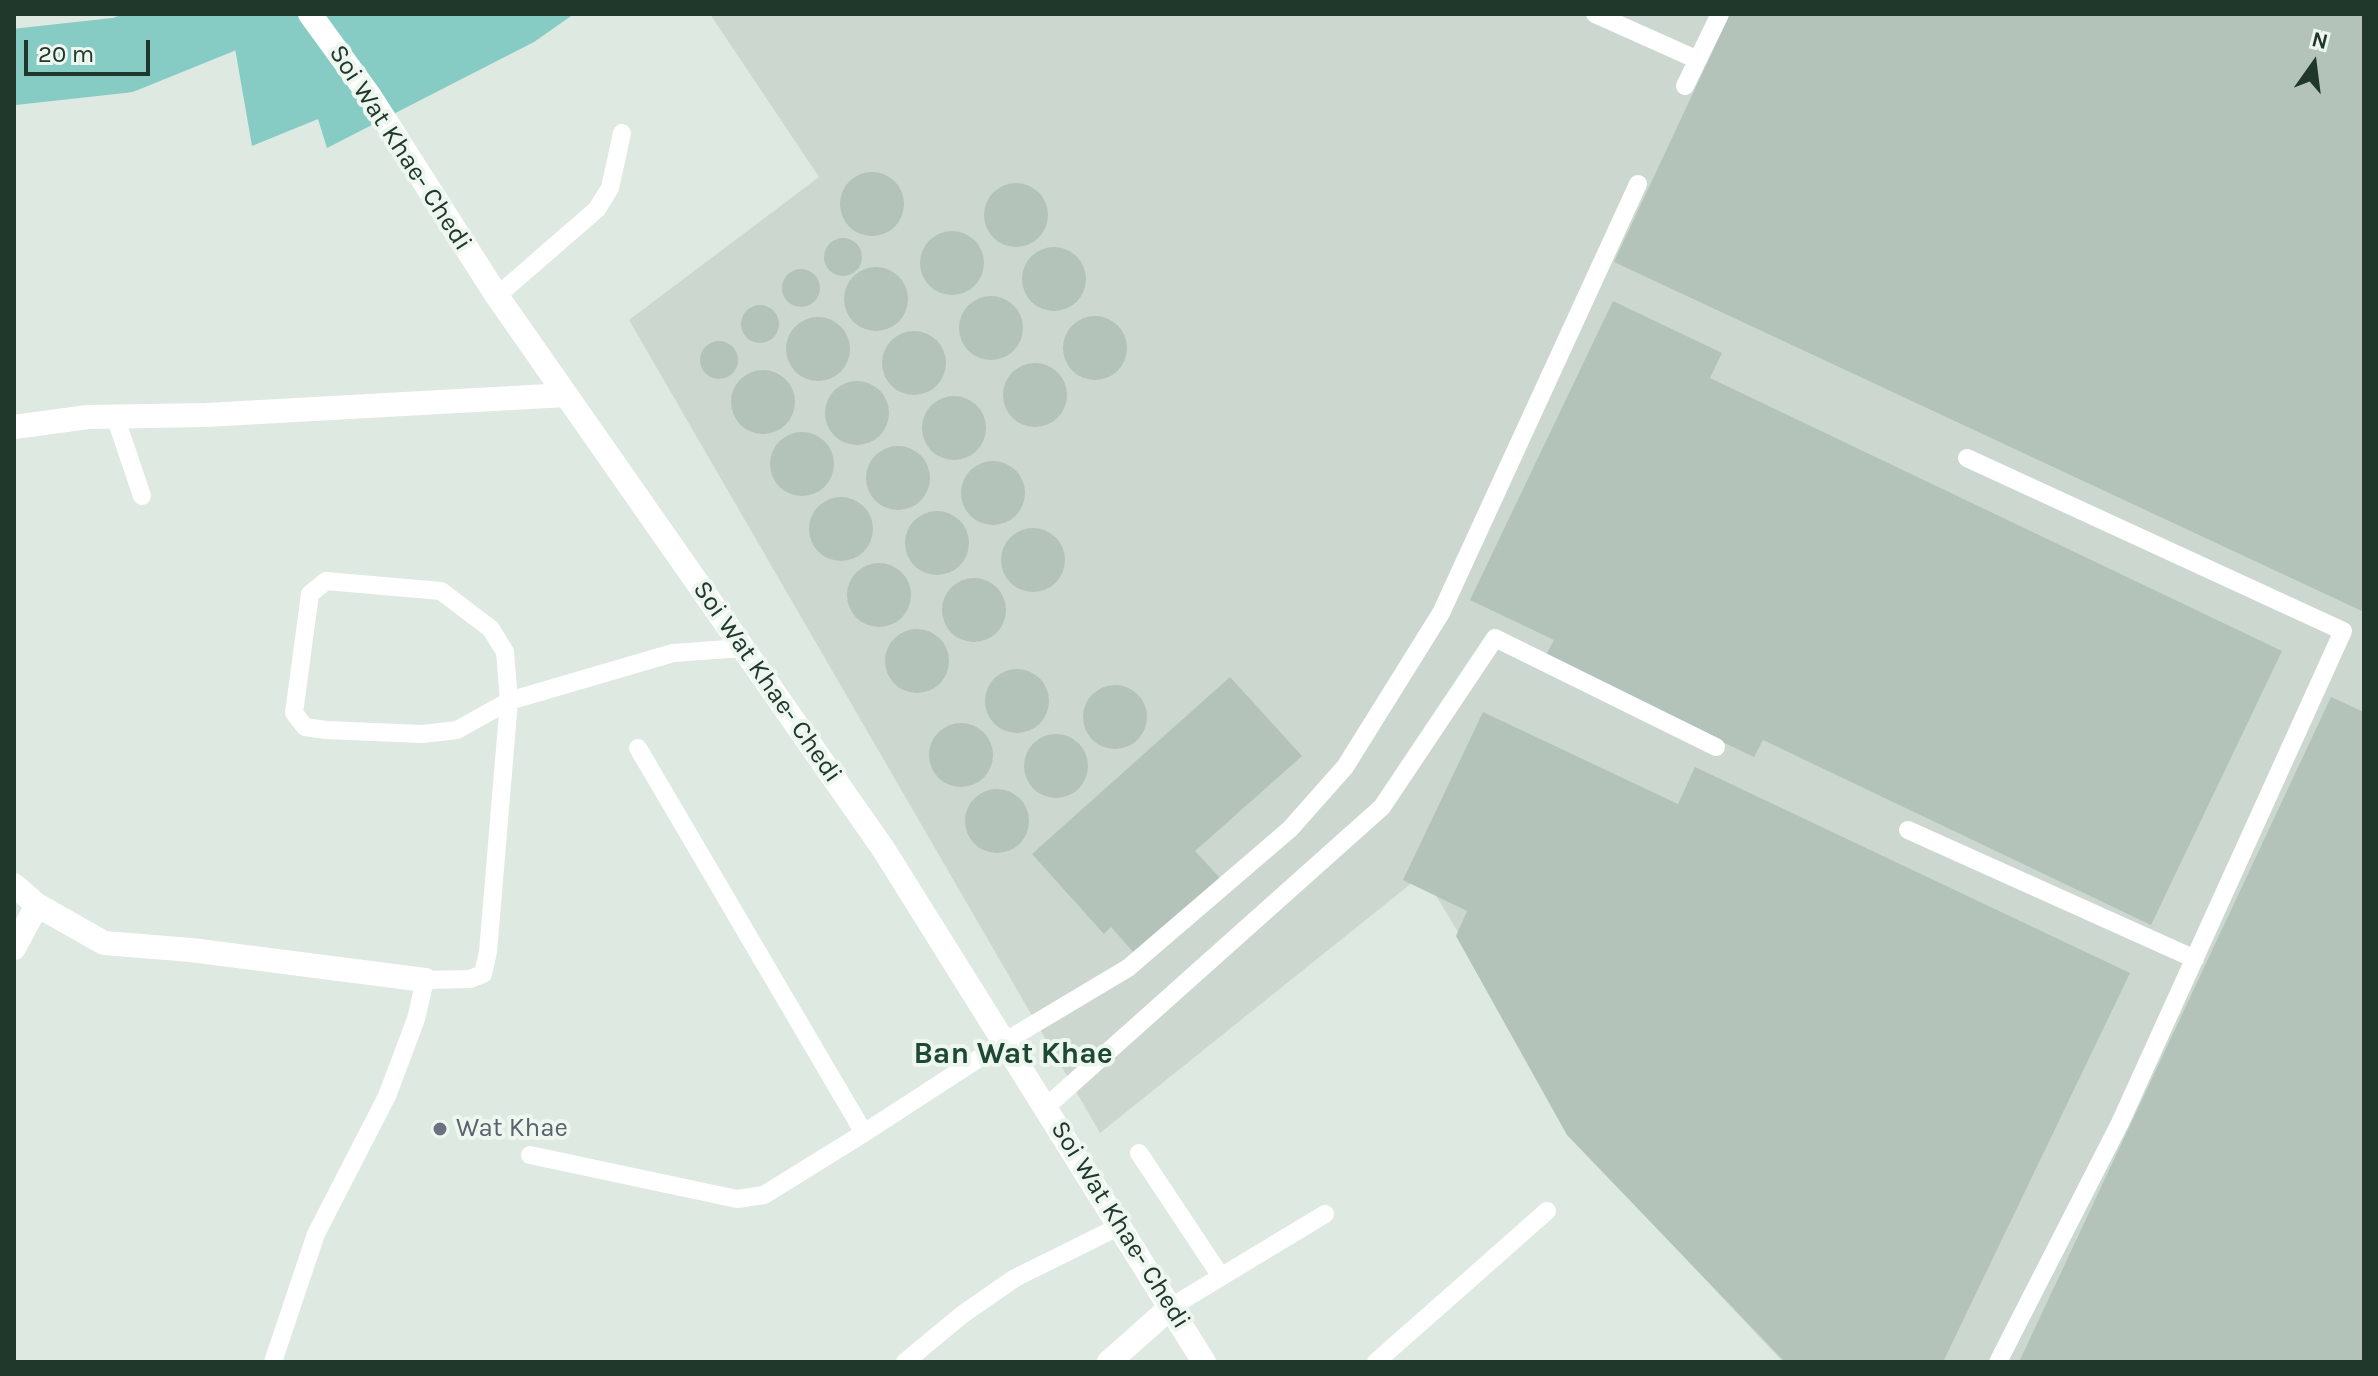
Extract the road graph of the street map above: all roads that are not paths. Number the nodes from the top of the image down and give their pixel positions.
1 (310, 14) edge
2 (1595, 14) edge
3 (1720, 14) edge
4 (1698, 60) junction
5 (1685, 86) dead end
6 (622, 133) dead end
7 (1638, 184) dead end
8 (491, 287) junction
9 (566, 395) junction
10 (115, 416) junction
11 (14, 427) edge
12 (1967, 458) dead end
13 (142, 496) dead end
14 (743, 648) junction
15 (509, 701) junction
16 (1716, 747) dead end
17 (638, 748) dead end
18 (1908, 830) dead end
19 (14, 885) edge
20 (37, 905) junction
21 (14, 948) edge
22 (2195, 959) junction
23 (425, 980) junction
24 (1004, 1042) junction
25 (1046, 1107) junction
26 (864, 1133) junction
27 (1139, 1153) dead end
28 (530, 1155) dead end
29 (1547, 1211) dead end
30 (1325, 1214) dead end
31 (1118, 1227) junction
32 (1220, 1275) junction
33 (1171, 1307) junction
34 (273, 1362) edge
35 (905, 1362) edge
36 (1109, 1362) edge
37 (1204, 1362) edge
38 (1376, 1362) edge
39 (1998, 1362) edge

1 - 8 street, Soi Wat Khae- Chedi
2 - 4 lane
3 - 4 lane
4 - 5 lane
6 - 8 lane
7 - 24 lane
8 - 9 street, Soi Wat Khae- Chedi
9 - 10 street
9 - 14 street, Soi Wat Khae- Chedi
10 - 11 street
10 - 13 lane
12 - 22 lane
14 - 15 lane
14 - 24 street, Soi Wat Khae- Chedi
15 - 15 lane
15 - 23 lane
16 - 25 lane
17 - 26 lane
18 - 22 lane
19 - 20 street
20 - 21 street
20 - 23 street
22 - 39 lane
23 - 34 lane
24 - 25 street, Soi Wat Khae- Chedi
24 - 26 lane
25 - 31 street, Soi Wat Khae- Chedi
26 - 28 lane
27 - 32 lane
29 - 38 lane
30 - 32 lane
31 - 33 street, Soi Wat Khae- Chedi
31 - 35 lane
32 - 33 lane
33 - 36 street
33 - 37 street, Soi Wat Khae- Chedi

